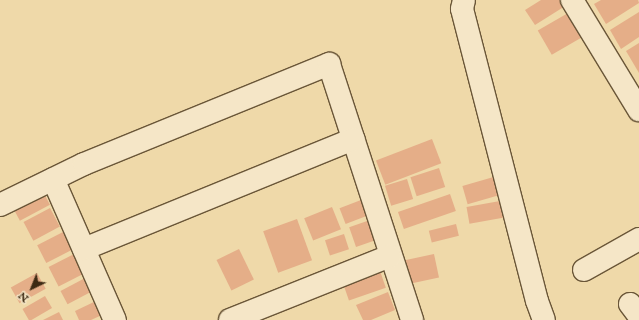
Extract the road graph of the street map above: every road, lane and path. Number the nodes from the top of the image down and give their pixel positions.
1 (464, 0) edge
2 (572, 0) edge
3 (639, 110) edge
4 (353, 139) junction
5 (53, 179) junction
6 (0, 205) edge
7 (639, 239) edge
8 (84, 249) junction
9 (390, 256) junction
10 (584, 270) dead end
11 (115, 320) edge
12 (230, 320) edge
13 (412, 320) edge
14 (544, 320) edge

1 - 14 street
2 - 3 street
4 - 5 street
4 - 8 street
4 - 9 street
5 - 6 street
5 - 8 street
7 - 10 street
8 - 11 street
9 - 12 street
9 - 13 street

